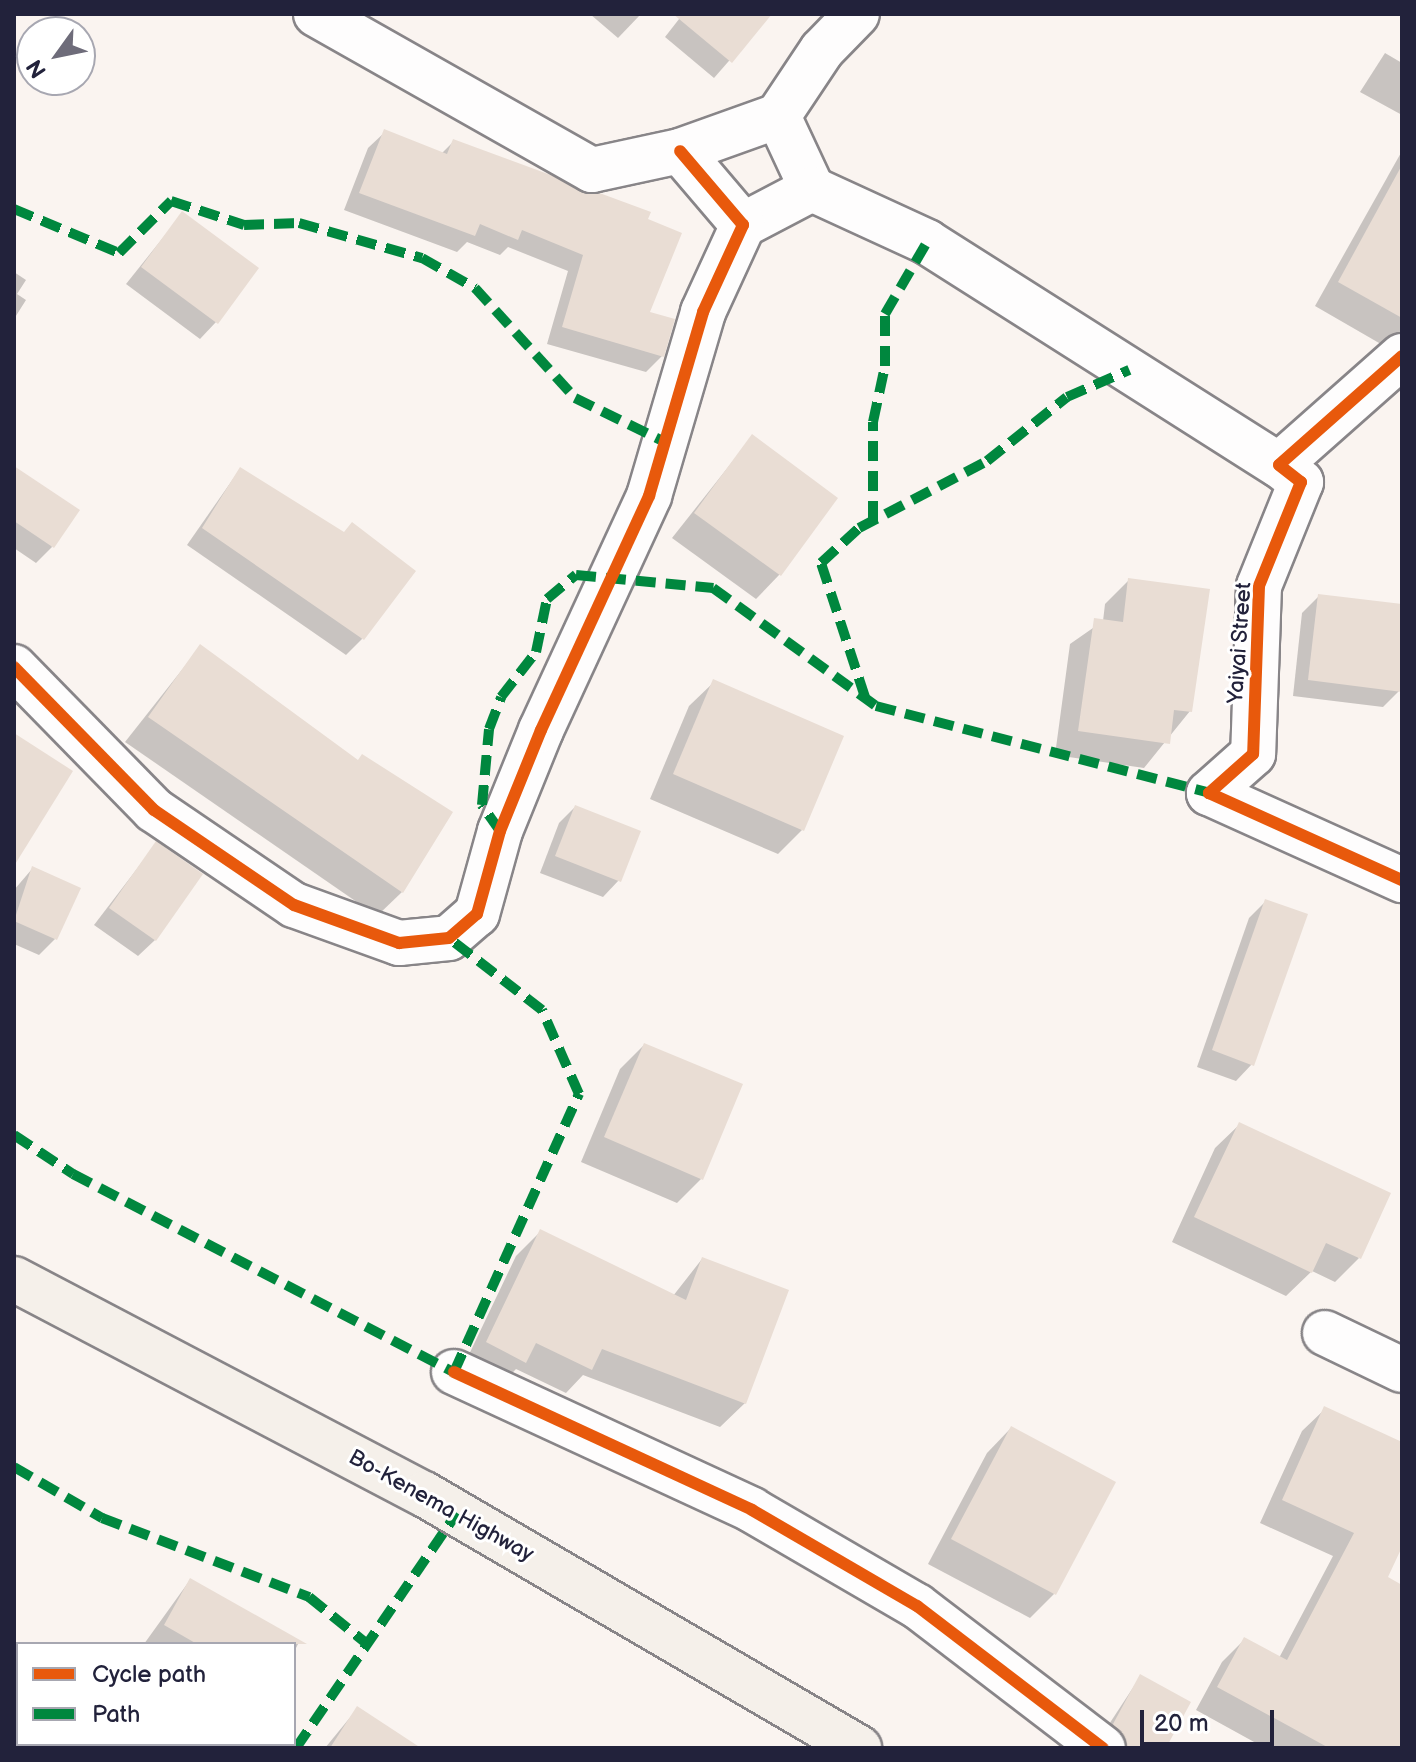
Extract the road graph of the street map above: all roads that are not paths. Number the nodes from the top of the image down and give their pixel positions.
1 (316, 14) edge
2 (857, 14) edge
3 (778, 116) junction
4 (680, 151) junction
5 (812, 189) junction
6 (743, 225) junction
7 (1402, 356) edge
8 (1279, 465) junction
9 (14, 667) edge
10 (1402, 880) edge
11 (14, 1279) edge
12 (1325, 1333) dead end
13 (1402, 1370) edge
14 (454, 1372) dead end
15 (859, 1748) edge
16 (1103, 1748) edge

1 - 4 street
2 - 3 street
3 - 4 street
3 - 5 street
4 - 6 street
5 - 6 street
5 - 8 street
6 - 9 street
7 - 8 street
8 - 10 street, Yaiyai Street
11 - 15 highway, Bo-Kenema Highway
12 - 13 street
14 - 16 street

